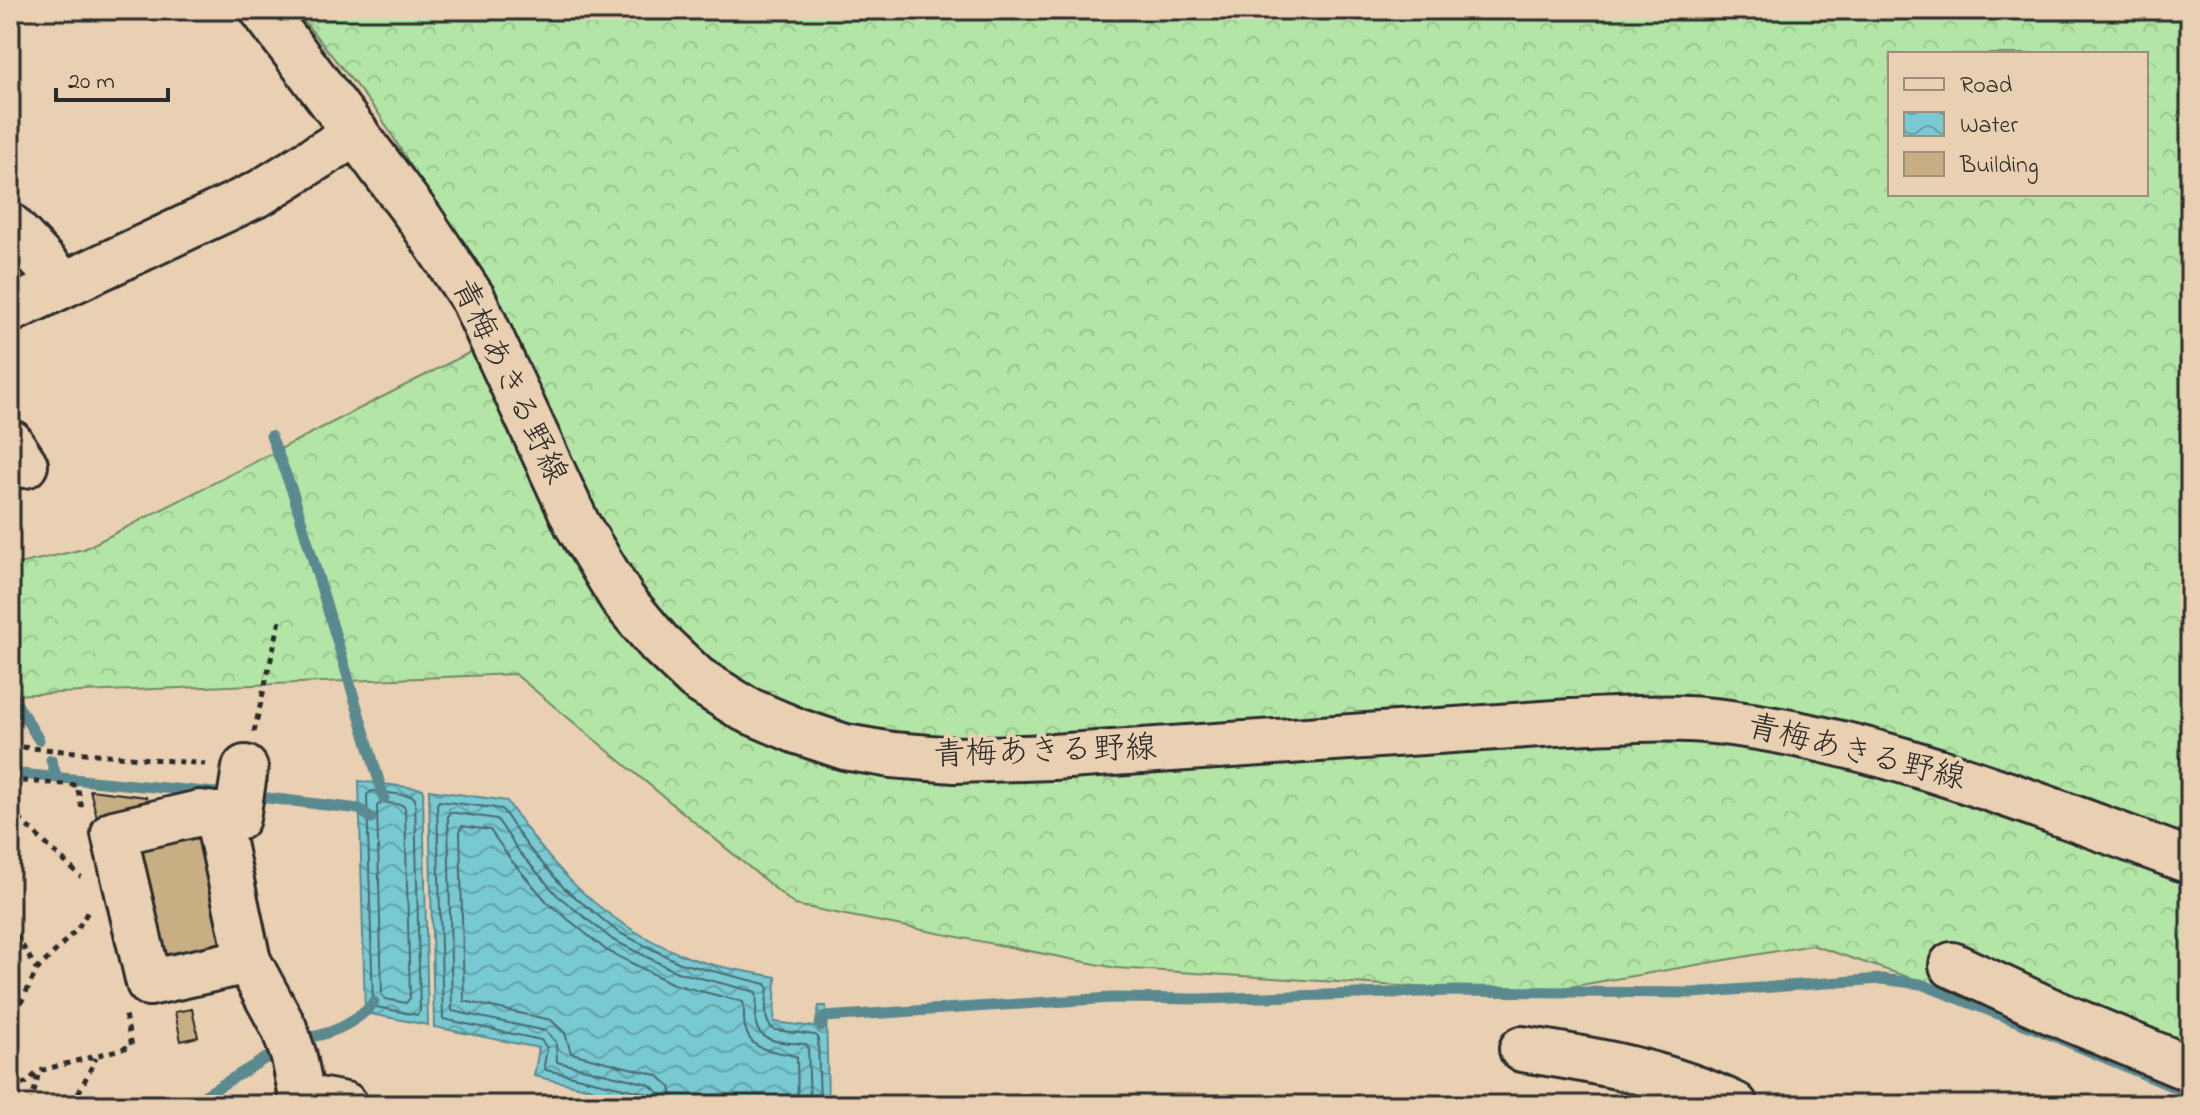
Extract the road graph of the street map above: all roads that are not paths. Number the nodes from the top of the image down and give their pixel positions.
1 (263, 10) edge
2 (356, 133) junction
3 (10, 226) edge
4 (64, 284) junction
5 (10, 310) edge
6 (245, 768) road end
7 (217, 815) junction
8 (2190, 861) edge
9 (248, 961) junction
10 (1952, 965) dead end
11 (1522, 1049) dead end
12 (2190, 1069) edge
13 (345, 1105) edge
14 (1735, 1105) edge

1 - 2 main road, 青梅あきる野線
2 - 4 main road
2 - 8 main road, 青梅あきる野線
3 - 4 main road
4 - 5 main road
6 - 7 main road
7 - 9 main road
7 - 9 main road
9 - 13 main road
10 - 12 main road
11 - 14 main road

